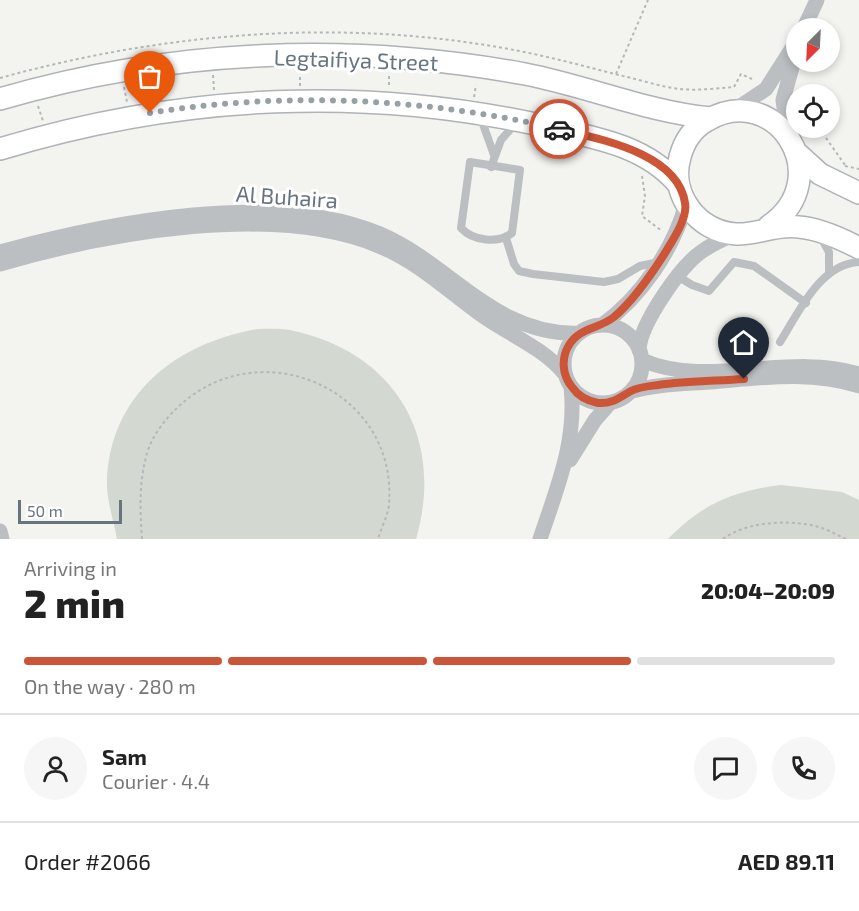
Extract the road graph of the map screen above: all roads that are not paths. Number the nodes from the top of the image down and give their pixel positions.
1 (817, 0) edge
2 (809, 18) edge
3 (786, 58) edge
4 (791, 72) edge
5 (0, 99) edge
6 (733, 111) junction
7 (475, 112) junction
8 (711, 118) junction
9 (519, 121) junction
10 (793, 145) junction
11 (0, 149) edge
12 (494, 155) junction
13 (491, 167) junction
14 (859, 193) edge
15 (682, 194) junction
16 (769, 226) junction
17 (138, 229) junction
18 (818, 230) junction
19 (735, 234) junction
20 (506, 238) junction
21 (859, 248) edge
22 (0, 252) edge
23 (659, 262) junction
24 (859, 262) edge
25 (0, 264) edge
26 (424, 264) junction
27 (829, 271) junction
28 (679, 276) junction
29 (629, 300) junction
30 (806, 303) junction
31 (650, 316) junction
32 (602, 325) junction
33 (580, 333) junction
34 (780, 342) dead end
35 (640, 355) junction
36 (763, 372) junction
37 (859, 374) edge
38 (568, 380) junction
39 (859, 386) edge
40 (632, 390) junction
41 (610, 403) junction
42 (564, 470) junction
43 (0, 531) edge
44 (2, 539) edge
45 (540, 539) edge

1 - 2 street
3 - 6 street
4 - 10 street
5 - 8 street, Legtaifiya Street
6 - 8 street
6 - 10 street
7 - 9 street, Legtaifiya Street
7 - 11 street, Legtaifiya Street
7 - 12 lane
8 - 15 street
9 - 12 lane
9 - 15 street, Legtaifiya Street
10 - 14 street
10 - 16 street
12 - 13 lane
13 - 20 lane
13 - 20 lane
15 - 19 street
15 - 23 street
16 - 18 street
16 - 19 street
17 - 22 street, Al Buhaira
17 - 25 street, Al Buhaira
17 - 26 street, Al Buhaira
18 - 21 street
18 - 27 lane
19 - 28 street
20 - 23 lane
23 - 28 street
23 - 29 street
24 - 27 lane
26 - 33 street, Al Buhaira
26 - 38 street, Al Buhaira
27 - 30 lane
28 - 30 lane
28 - 31 street
29 - 31 street
29 - 32 street
30 - 34 lane
31 - 35 street
32 - 33 street
32 - 35 street
33 - 38 street
35 - 36 street
35 - 40 street
36 - 37 street
36 - 39 street
36 - 40 street
38 - 41 street
38 - 42 street
40 - 41 street
41 - 42 street
42 - 45 street
43 - 44 street

